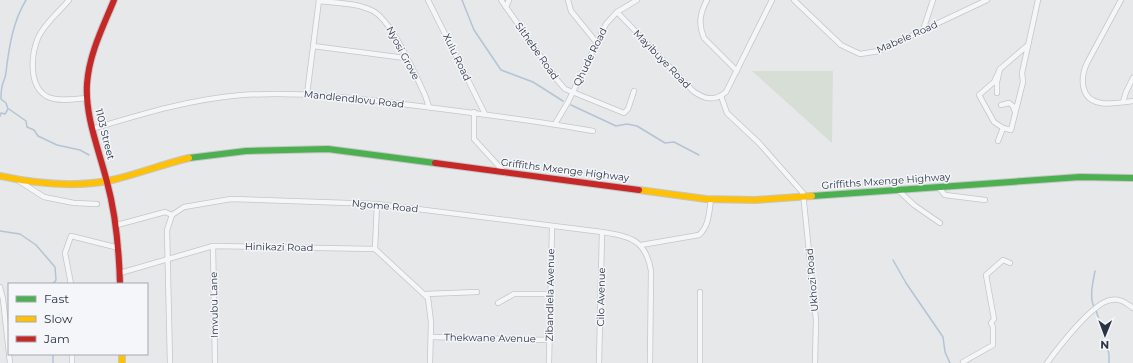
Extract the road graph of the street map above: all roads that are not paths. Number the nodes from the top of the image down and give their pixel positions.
1 (69, 0) edge
2 (114, 0) edge
3 (428, 0) edge
4 (501, 0) edge
5 (509, 0) edge
6 (568, 0) edge
7 (637, 0) edge
8 (707, 0) edge
9 (772, 0) edge
10 (794, 0) edge
11 (933, 0) edge
12 (987, 0) edge
13 (1038, 0) edge
14 (1122, 0) edge
15 (319, 1) edge
16 (506, 8) junction
17 (617, 12) junction
18 (923, 30) junction
19 (596, 42) junction
20 (1028, 45) junction
21 (313, 46) junction
22 (405, 58) junction
23 (1000, 69) junction
24 (737, 70) junction
25 (1133, 78) edge
26 (634, 91) dead end
27 (573, 92) junction
28 (997, 93) dead end
29 (307, 94) junction
30 (721, 96) junction
31 (87, 98) junction
32 (1133, 101) edge
33 (1123, 102) junction
34 (1001, 105) dead end
35 (429, 107) junction
36 (474, 112) junction
37 (1015, 112) junction
38 (485, 114) junction
39 (555, 124) junction
40 (1003, 128) junction
41 (92, 129) junction
42 (593, 130) dead end
43 (998, 141) dead end
44 (505, 172) junction
45 (0, 176) edge
46 (1133, 178) edge
47 (20, 180) junction
48 (107, 181) junction
49 (938, 187) junction
50 (898, 190) junction
51 (804, 197) junction
52 (711, 199) junction
53 (985, 200) dead end
54 (97, 204) dead end
55 (377, 204) junction
56 (172, 215) junction
57 (940, 223) dead end
58 (117, 225) junction
59 (552, 227) junction
60 (602, 232) junction
61 (641, 245) junction
62 (213, 246) junction
63 (119, 248) junction
64 (375, 249) junction
65 (168, 259) junction
66 (1010, 263) dead end
67 (120, 273) junction
68 (71, 283) edge
69 (120, 283) edge
70 (0, 287) edge
71 (477, 292) dead end
72 (700, 292) dead end
73 (425, 294) junction
74 (549, 294) junction
75 (2, 301) edge
76 (498, 303) dead end
77 (1133, 308) edge
78 (431, 337) junction
79 (548, 340) junction
80 (8, 348) edge
81 (170, 363) edge
82 (215, 363) edge
83 (430, 363) edge
84 (548, 363) edge
85 (599, 363) edge
86 (650, 363) edge
87 (700, 363) edge
88 (815, 363) edge
89 (964, 363) edge
90 (1047, 363) edge

1 - 31 street
2 - 31 street, 1103 Street
3 - 38 street, Xulu Road
4 - 16 street, Sithebe Road
5 - 16 street
6 - 19 street
7 - 17 street, Qhude Road
8 - 24 street
9 - 24 street
10 - 18 street, Mabele Road
11 - 18 street
12 - 18 street, Mabele Road
13 - 20 street
14 - 33 street
15 - 21 street
15 - 22 street, Nyosi Grove
16 - 27 street, Sithebe Road
17 - 19 street, Qhude Road
17 - 30 street, Mayibuye Road
19 - 27 street, Qhude Road
20 - 23 street
20 - 37 street
21 - 22 street
21 - 29 street
22 - 35 street, Nyosi Grove
23 - 28 street
23 - 40 street
24 - 30 street
25 - 33 street
26 - 27 street, Sithebe Road
27 - 39 street, Qhude Road
29 - 35 street, Mandlendlovu Road
29 - 41 street, Mandlendlovu Road
30 - 51 street
31 - 41 street, 1103 Street
32 - 33 street
34 - 37 street
35 - 36 street, Mandlendlovu Road
36 - 38 street, Mandlendlovu Road
36 - 44 street
37 - 40 street
38 - 39 street, Mandlendlovu Road
39 - 42 street, Mandlendlovu Road
40 - 43 street
41 - 48 street, 1103 Street
44 - 48 street, Griffiths Mxenge Highway
44 - 52 street, Griffiths Mxenge Highway
45 - 47 street, Griffiths Mxenge Highway
46 - 49 street, Griffiths Mxenge Highway
47 - 48 street, Griffiths Mxenge Highway
47 - 54 street
48 - 58 street, 1103 Street
49 - 50 street, Griffiths Mxenge Highway
49 - 53 street
50 - 51 street, Griffiths Mxenge Highway
50 - 57 street
51 - 52 street, Griffiths Mxenge Highway
51 - 88 street, Ukhozi Road
52 - 61 street
55 - 56 street, Ngome Road
55 - 59 street, Ngome Road
55 - 64 street
56 - 58 street
56 - 65 street
58 - 63 street, 1103 Street
59 - 60 street, Ngome Road
59 - 74 street, Zibandlela Avenue
60 - 61 street, Ngome Road
60 - 85 street, Cilo Avenue
61 - 86 street
62 - 64 street, Hinikazi Road
62 - 65 street, Hinikazi Road
62 - 82 street, Imvubu Lane
63 - 67 street, 1103 Street
63 - 68 street
64 - 73 street
65 - 67 street, Hinikazi Road
65 - 81 street
66 - 89 street
67 - 69 street, 1103 Street
70 - 75 street
71 - 73 street
72 - 87 street
73 - 78 street
74 - 76 street
74 - 79 street, Zibandlela Avenue
75 - 80 street
77 - 90 street
78 - 79 street, Thekwane Avenue
78 - 83 street
79 - 84 street, Zibandlela Avenue

